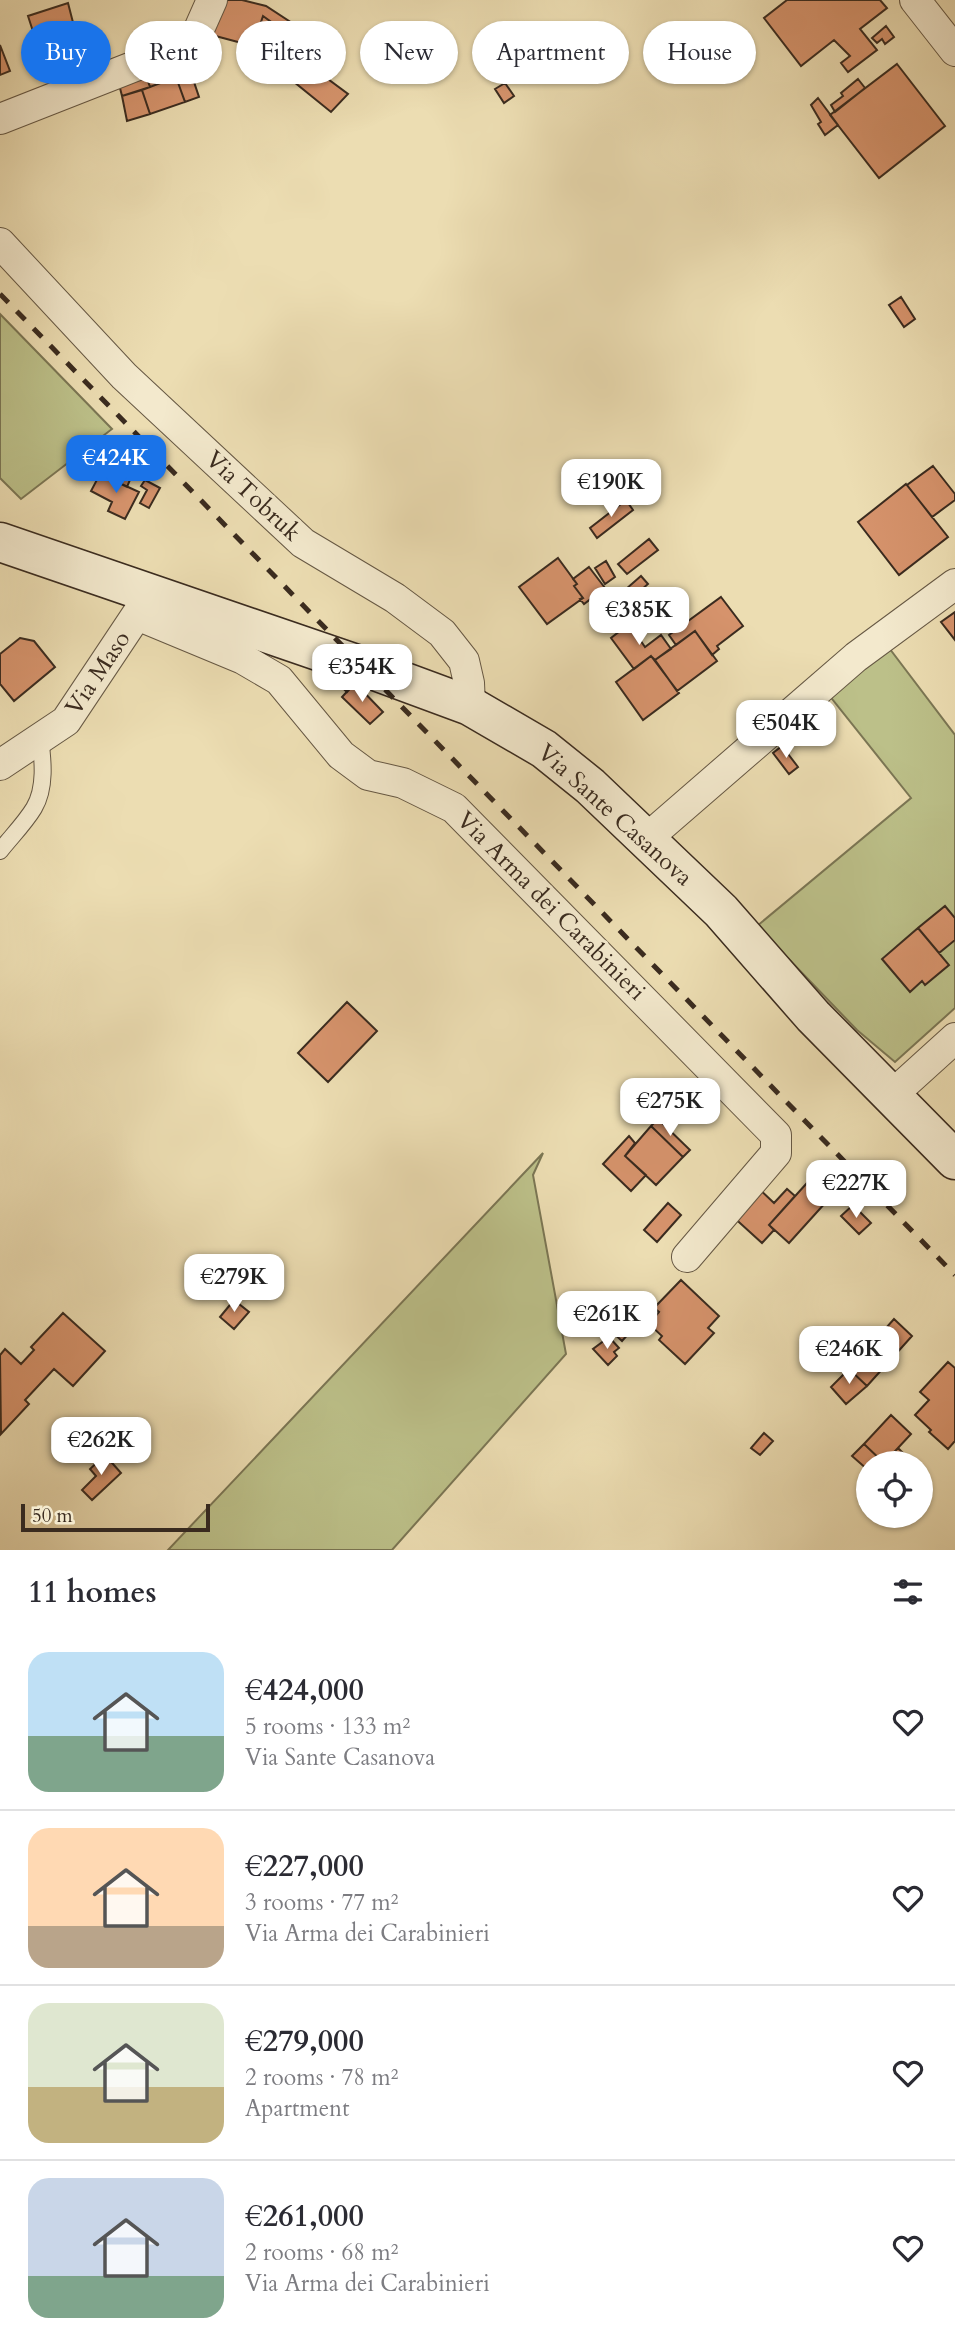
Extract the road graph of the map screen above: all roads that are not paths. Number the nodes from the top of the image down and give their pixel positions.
1 (212, 0) edge
2 (915, 0) edge
3 (955, 51) edge
4 (0, 119) edge
5 (0, 243) edge
6 (0, 542) edge
7 (955, 584) edge
8 (144, 605) junction
9 (470, 706) junction
10 (40, 738) junction
11 (0, 765) edge
12 (645, 840) junction
13 (0, 851) edge
14 (955, 1038) edge
15 (891, 1096) junction
16 (950, 1155) edge
17 (687, 1257) dead end

1 - 4 street
2 - 3 street
5 - 9 street, Via Tobruk
6 - 8 main road, Via Sante Casanova
7 - 12 street
8 - 9 main road, Via Sante Casanova
8 - 10 street, Via Maso
8 - 17 street, Via Arma dei Carabinieri
9 - 12 main road, Via Sante Casanova
10 - 11 street, Via Maso
10 - 13 lane
12 - 15 main road, Via Sante Casanova
14 - 15 street
15 - 16 main road, Via Sante Casanova

